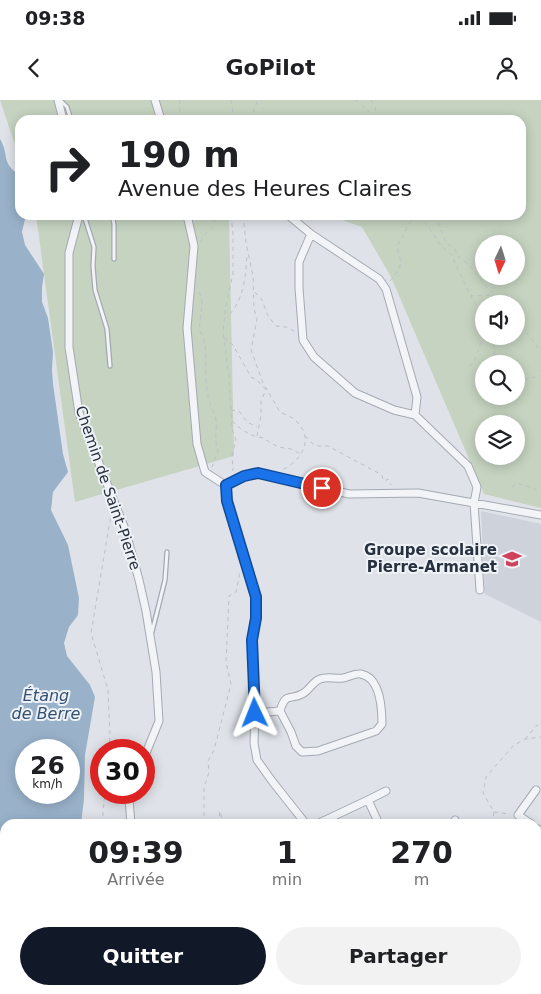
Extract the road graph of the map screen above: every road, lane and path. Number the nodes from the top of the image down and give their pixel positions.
1 (59, 100) edge
2 (155, 100) edge
3 (180, 100) edge
4 (231, 100) edge
5 (258, 100) edge
6 (355, 100) edge
7 (371, 100) edge
8 (62, 115) edge
9 (69, 115) edge
10 (160, 115) edge
11 (182, 115) edge
12 (233, 115) edge
13 (252, 115) edge
14 (372, 115) edge
15 (376, 115) edge
16 (78, 220) edge
17 (86, 220) edge
18 (113, 220) edge
19 (188, 220) edge
20 (215, 220) edge
21 (232, 220) edge
22 (244, 220) edge
23 (294, 220) edge
24 (411, 220) edge
25 (423, 220) edge
26 (437, 220) edge
27 (311, 234) junction
28 (200, 244) dead end
29 (247, 250) junction
30 (114, 259) dead end
31 (196, 286) dead end
32 (386, 289) junction
33 (254, 291) junction
34 (495, 295) edge
35 (470, 296) junction
36 (475, 296) edge
37 (475, 304) edge
38 (223, 320) junction
39 (302, 331) junction
40 (525, 331) edge
41 (223, 338) junction
42 (480, 345) edge
43 (541, 351) edge
44 (110, 366) dead end
45 (469, 366) dead end
46 (541, 376) edge
47 (525, 379) edge
48 (266, 390) junction
49 (230, 410) junction
50 (415, 415) junction
51 (231, 420) junction
52 (258, 427) junction
53 (304, 434) junction
54 (257, 436) junction
55 (302, 454) junction
56 (209, 475) junction
57 (273, 476) junction
58 (234, 480) junction
59 (226, 485) junction
60 (512, 487) dead end
61 (393, 490) dead end
62 (541, 493) edge
63 (114, 502) junction
64 (474, 502) junction
65 (541, 516) edge
66 (168, 552) dead end
67 (244, 559) junction
68 (480, 590) dead end
69 (151, 640) junction
70 (280, 711) junction
71 (255, 713) junction
72 (541, 721) edge
73 (541, 737) edge
74 (110, 739) edge
75 (152, 739) edge
76 (525, 739) junction
77 (536, 790) dead end
78 (386, 791) dead end
79 (368, 800) junction
80 (104, 804) edge
81 (129, 804) edge
82 (494, 812) junction
83 (518, 815) junction
84 (102, 819) edge
85 (131, 819) edge
86 (204, 819) edge
87 (219, 819) edge
88 (222, 819) edge
89 (302, 819) edge
90 (328, 819) edge
91 (377, 819) edge
92 (493, 819) edge
93 (524, 819) edge

1 - 8 street
1 - 9 lane
2 - 10 street
3 - 11 path
4 - 12 path
5 - 13 path
6 - 14 path
7 - 15 path
16 - 63 street, Chemin de Saint-Pierre
17 - 44 lane
18 - 30 lane
19 - 56 street
20 - 28 path
21 - 38 path
22 - 29 path
23 - 27 street
24 - 32 path
25 - 35 path
26 - 34 path
27 - 32 street
27 - 39 street
29 - 33 path
29 - 38 path
31 - 56 path
32 - 50 street
33 - 39 path
33 - 48 path
35 - 36 path
35 - 37 path
38 - 41 path
39 - 50 street
40 - 43 path
41 - 48 path
41 - 49 path
42 - 45 path
46 - 47 path
48 - 52 path
48 - 53 path
49 - 51 path
49 - 52 path
50 - 64 street
51 - 54 path
51 - 58 path
52 - 54 path
53 - 55 path
53 - 61 path
54 - 55 path
55 - 57 path
56 - 59 street
57 - 58 street
57 - 64 street
58 - 59 street
59 - 67 street
60 - 62 path
63 - 69 street, Chemin de Saint-Pierre
63 - 74 path
64 - 65 street
64 - 68 street
66 - 69 lane
67 - 71 street
67 - 86 path
69 - 75 street, Chemin de Saint-Pierre
70 - 70 street
70 - 71 street
71 - 89 street
72 - 76 path
73 - 76 path
76 - 82 path
77 - 83 street
78 - 79 street
79 - 90 street
79 - 91 street
80 - 84 path
81 - 85 street
82 - 83 path
82 - 92 path
83 - 93 street
87 - 88 path

